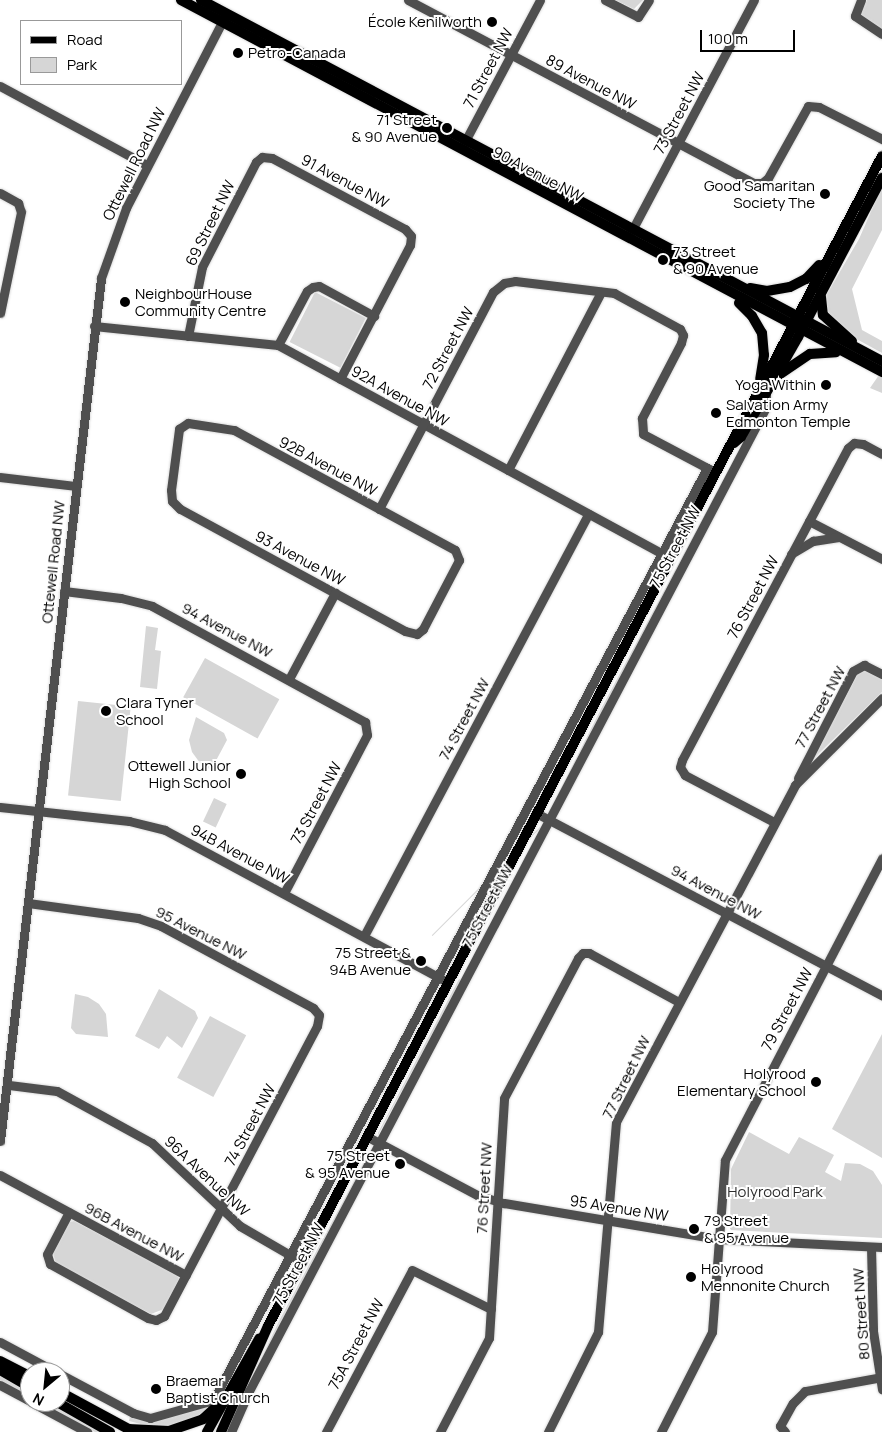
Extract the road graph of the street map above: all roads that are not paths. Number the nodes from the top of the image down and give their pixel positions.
1 (181, 0) edge
2 (202, 0) edge
3 (408, 0) edge
4 (540, 0) edge
5 (606, 0) edge
6 (649, 0) edge
7 (754, 0) edge
8 (861, 0) edge
9 (224, 18) junction
10 (882, 34) edge
11 (510, 55) junction
12 (0, 86) edge
13 (882, 139) edge
14 (678, 144) junction
15 (462, 145) junction
16 (262, 156) joint
17 (882, 156) edge
18 (147, 165) junction
19 (882, 178) edge
20 (0, 194) edge
21 (630, 235) junction
22 (833, 249) junction
23 (712, 283) junction
24 (741, 287) junction
25 (822, 291) junction
26 (602, 292) junction
27 (0, 307) edge
28 (374, 316) junction
29 (799, 324) junction
30 (94, 326) junction
31 (188, 336) junction
32 (278, 345) junction
33 (864, 352) junction
34 (849, 355) junction
35 (882, 361) edge
36 (882, 372) edge
37 (775, 378) junction
38 (340, 379) junction
39 (762, 392) junction
40 (424, 424) junction
41 (882, 454) edge
42 (707, 468) junction
43 (508, 470) junction
44 (717, 473) junction
45 (0, 478) edge
46 (76, 486) junction
47 (172, 501) joint
48 (379, 509) junction
49 (588, 514) junction
50 (809, 521) junction
51 (839, 537) junction
52 (660, 553) junction
53 (791, 554) junction
54 (672, 559) junction
55 (882, 560) edge
56 (64, 591) junction
57 (335, 593) junction
58 (417, 634) joint
59 (882, 674) edge
60 (289, 679) junction
61 (882, 698) edge
62 (366, 724) joint
63 (794, 785) junction
64 (0, 807) edge
65 (39, 812) junction
66 (538, 814) junction
67 (549, 820) junction
68 (774, 822) junction
69 (882, 858) edge
70 (284, 892) junction
71 (28, 903) junction
72 (726, 913) junction
73 (364, 936) junction
74 (826, 965) junction
75 (437, 976) junction
76 (449, 982) junction
77 (882, 995) edge
78 (679, 1002) junction
79 (319, 1015) joint
80 (9, 1085) junction
81 (368, 1137) junction
82 (0, 1141) edge
83 (379, 1143) junction
84 (0, 1175) edge
85 (498, 1201) junction
86 (222, 1210) junction
87 (69, 1212) junction
88 (606, 1220) junction
89 (719, 1239) junction
90 (871, 1247) junction
91 (882, 1247) edge
92 (290, 1256) junction
93 (302, 1262) junction
94 (186, 1276) junction
95 (491, 1309) junction
96 (156, 1320) joint
97 (268, 1326) junction
98 (0, 1342) edge
99 (0, 1361) edge
100 (37, 1362) edge
101 (0, 1370) edge
102 (20, 1371) edge
103 (881, 1377) edge
104 (70, 1379) edge
105 (20, 1381) edge
106 (0, 1385) edge
107 (882, 1389) edge
108 (20, 1396) edge
109 (70, 1397) edge
110 (224, 1397) junction
111 (123, 1408) junction
112 (70, 1409) edge
113 (50, 1412) edge
114 (115, 1422) junction
115 (131, 1430) edge
116 (781, 1430) edge
117 (87, 1432) edge
118 (110, 1432) edge
119 (207, 1432) edge
120 (213, 1432) edge
121 (221, 1432) edge
122 (231, 1432) edge
123 (326, 1432) edge
124 (440, 1432) edge
125 (548, 1432) edge
126 (661, 1432) edge

1 - 9 main road, 90 Avenue NW
2 - 9 main road, 90 Avenue NW
3 - 11 street, 89 Avenue NW
4 - 11 street, 71 Street NW
5 - 6 street
7 - 14 street, 73 Street NW
8 - 10 street
9 - 15 main road, 90 Avenue NW
9 - 18 street, Ottewell Road NW
11 - 14 street, 89 Avenue NW
11 - 15 street, 71 Street NW
12 - 18 street
13 - 14 street, 89 Avenue NW
14 - 21 street, 73 Street NW
15 - 21 main road, 90 Avenue NW
16 - 28 street, 91 Avenue NW
16 - 31 street, 69 Street NW
17 - 22 main road, 75 Street NW
18 - 30 street, Ottewell Road NW
19 - 25 main road, 75 Street NW
20 - 27 street
21 - 23 main road, 90 Avenue NW
21 - 24 main road, 90 Avenue NW
22 - 24 main road
22 - 29 main road, 75 Street NW
23 - 29 main road, 90 Avenue NW
23 - 39 main road
24 - 29 main road, 90 Avenue NW
25 - 29 main road, 75 Street NW
25 - 33 main road
26 - 40 street, 72 Street NW
26 - 42 street
26 - 43 street
28 - 32 street
28 - 38 street
29 - 33 main road, 90 Avenue NW
29 - 34 main road, 90 Avenue NW
29 - 37 main road, 75 Street NW
29 - 39 main road, 75 Street NW
30 - 31 street, 92A Avenue NW
30 - 46 street, Ottewell Road NW
31 - 32 street, 92A Avenue NW
32 - 38 street, 92A Avenue NW
33 - 35 main road, 90 Avenue NW
34 - 36 main road, 90 Avenue NW
34 - 37 main road
37 - 39 main road, 75 Street NW
38 - 40 street, 92A Avenue NW
39 - 44 main road, 75 Street NW
39 - 67 street, 75 Street NW
40 - 43 street, 92A Avenue NW
40 - 48 street, 72 Street NW
41 - 50 street, 76 Street NW
42 - 44 street
42 - 52 street, 75 Street NW
43 - 49 street, 92A Avenue NW
44 - 54 main road, 75 Street NW
45 - 46 street
46 - 56 street, Ottewell Road NW
47 - 48 street, 92B Avenue NW
47 - 57 street, 93 Avenue NW
48 - 58 street, 92B Avenue NW
49 - 52 street, 92A Avenue NW
49 - 73 street, 74 Street NW
50 - 51 street
50 - 53 street, 76 Street NW
51 - 53 street
51 - 55 street
52 - 54 street, 92A Avenue NW
52 - 75 street, 75 Street NW
53 - 68 street, 76 Street NW
54 - 66 main road, 75 Street NW
56 - 60 street, 94 Avenue NW
56 - 65 street, Ottewell Road NW
57 - 58 street, 93 Avenue NW
57 - 60 street
59 - 63 street, 77 Street NW
60 - 62 street, 94 Avenue NW
61 - 63 street, 77 Street NW
62 - 70 street, 73 Street NW
63 - 68 street, 77 Street NW
64 - 65 street, 94B Avenue NW
65 - 70 street, 94B Avenue NW
65 - 71 street, Ottewell Road NW
66 - 67 street, 94 Avenue NW
66 - 76 main road, 75 Street NW
67 - 72 street, 94 Avenue NW
67 - 83 street, 75 Street NW
68 - 72 street, 77 Street NW
69 - 74 street, 79 Street NW
70 - 73 street, 94B Avenue NW
71 - 79 street, 95 Avenue NW
71 - 80 street, Ottewell Road NW
72 - 74 street, 94 Avenue NW
72 - 78 street, 77 Street NW
73 - 75 street, 94B Avenue NW
74 - 77 street, 94 Avenue NW
74 - 89 street, 79 Street NW
75 - 76 street, 94B Avenue NW
75 - 92 street, 75 Street NW
76 - 81 main road, 75 Street NW
78 - 85 street, 76 Street NW
78 - 88 street, 77 Street NW
79 - 86 street, 74 Street NW
80 - 82 street, Ottewell Road NW
80 - 86 street, 96A Avenue NW
81 - 83 street, 95 Avenue NW
81 - 93 main road, 75 Street NW
83 - 85 street, 95 Avenue NW
83 - 122 street, 75 Street NW
84 - 87 street, 96B Avenue NW
85 - 88 street, 95 Avenue NW
85 - 95 street, 76 Street NW
86 - 92 street, 96A Avenue NW
86 - 94 street, 74 Street NW
87 - 94 street, 96B Avenue NW
87 - 96 street, 96B Avenue NW
88 - 89 street, 95 Avenue NW
88 - 125 street, 77 Street NW
89 - 90 street, 95 Avenue NW
89 - 126 street, 79 Street NW
90 - 91 street, 95 Avenue NW
90 - 103 street, 80 Street NW
92 - 93 street, 96A Avenue NW
92 - 111 street, 75 Street NW
93 - 97 main road, 75 Street NW
94 - 96 street, 74 Street NW
95 - 123 street, 75A Street NW
95 - 124 street, 76 Street NW
97 - 110 main road, 75 Street NW
97 - 121 main road, 75 Street NW
98 - 100 street
99 - 102 main road
101 - 105 main road
103 - 107 street, 80 Street NW
103 - 116 street
104 - 111 street
106 - 108 street
109 - 114 main road
110 - 115 main road
110 - 119 main road, 75 Street NW
110 - 120 main road
111 - 114 street
112 - 118 main road
113 - 117 street
114 - 115 main road

